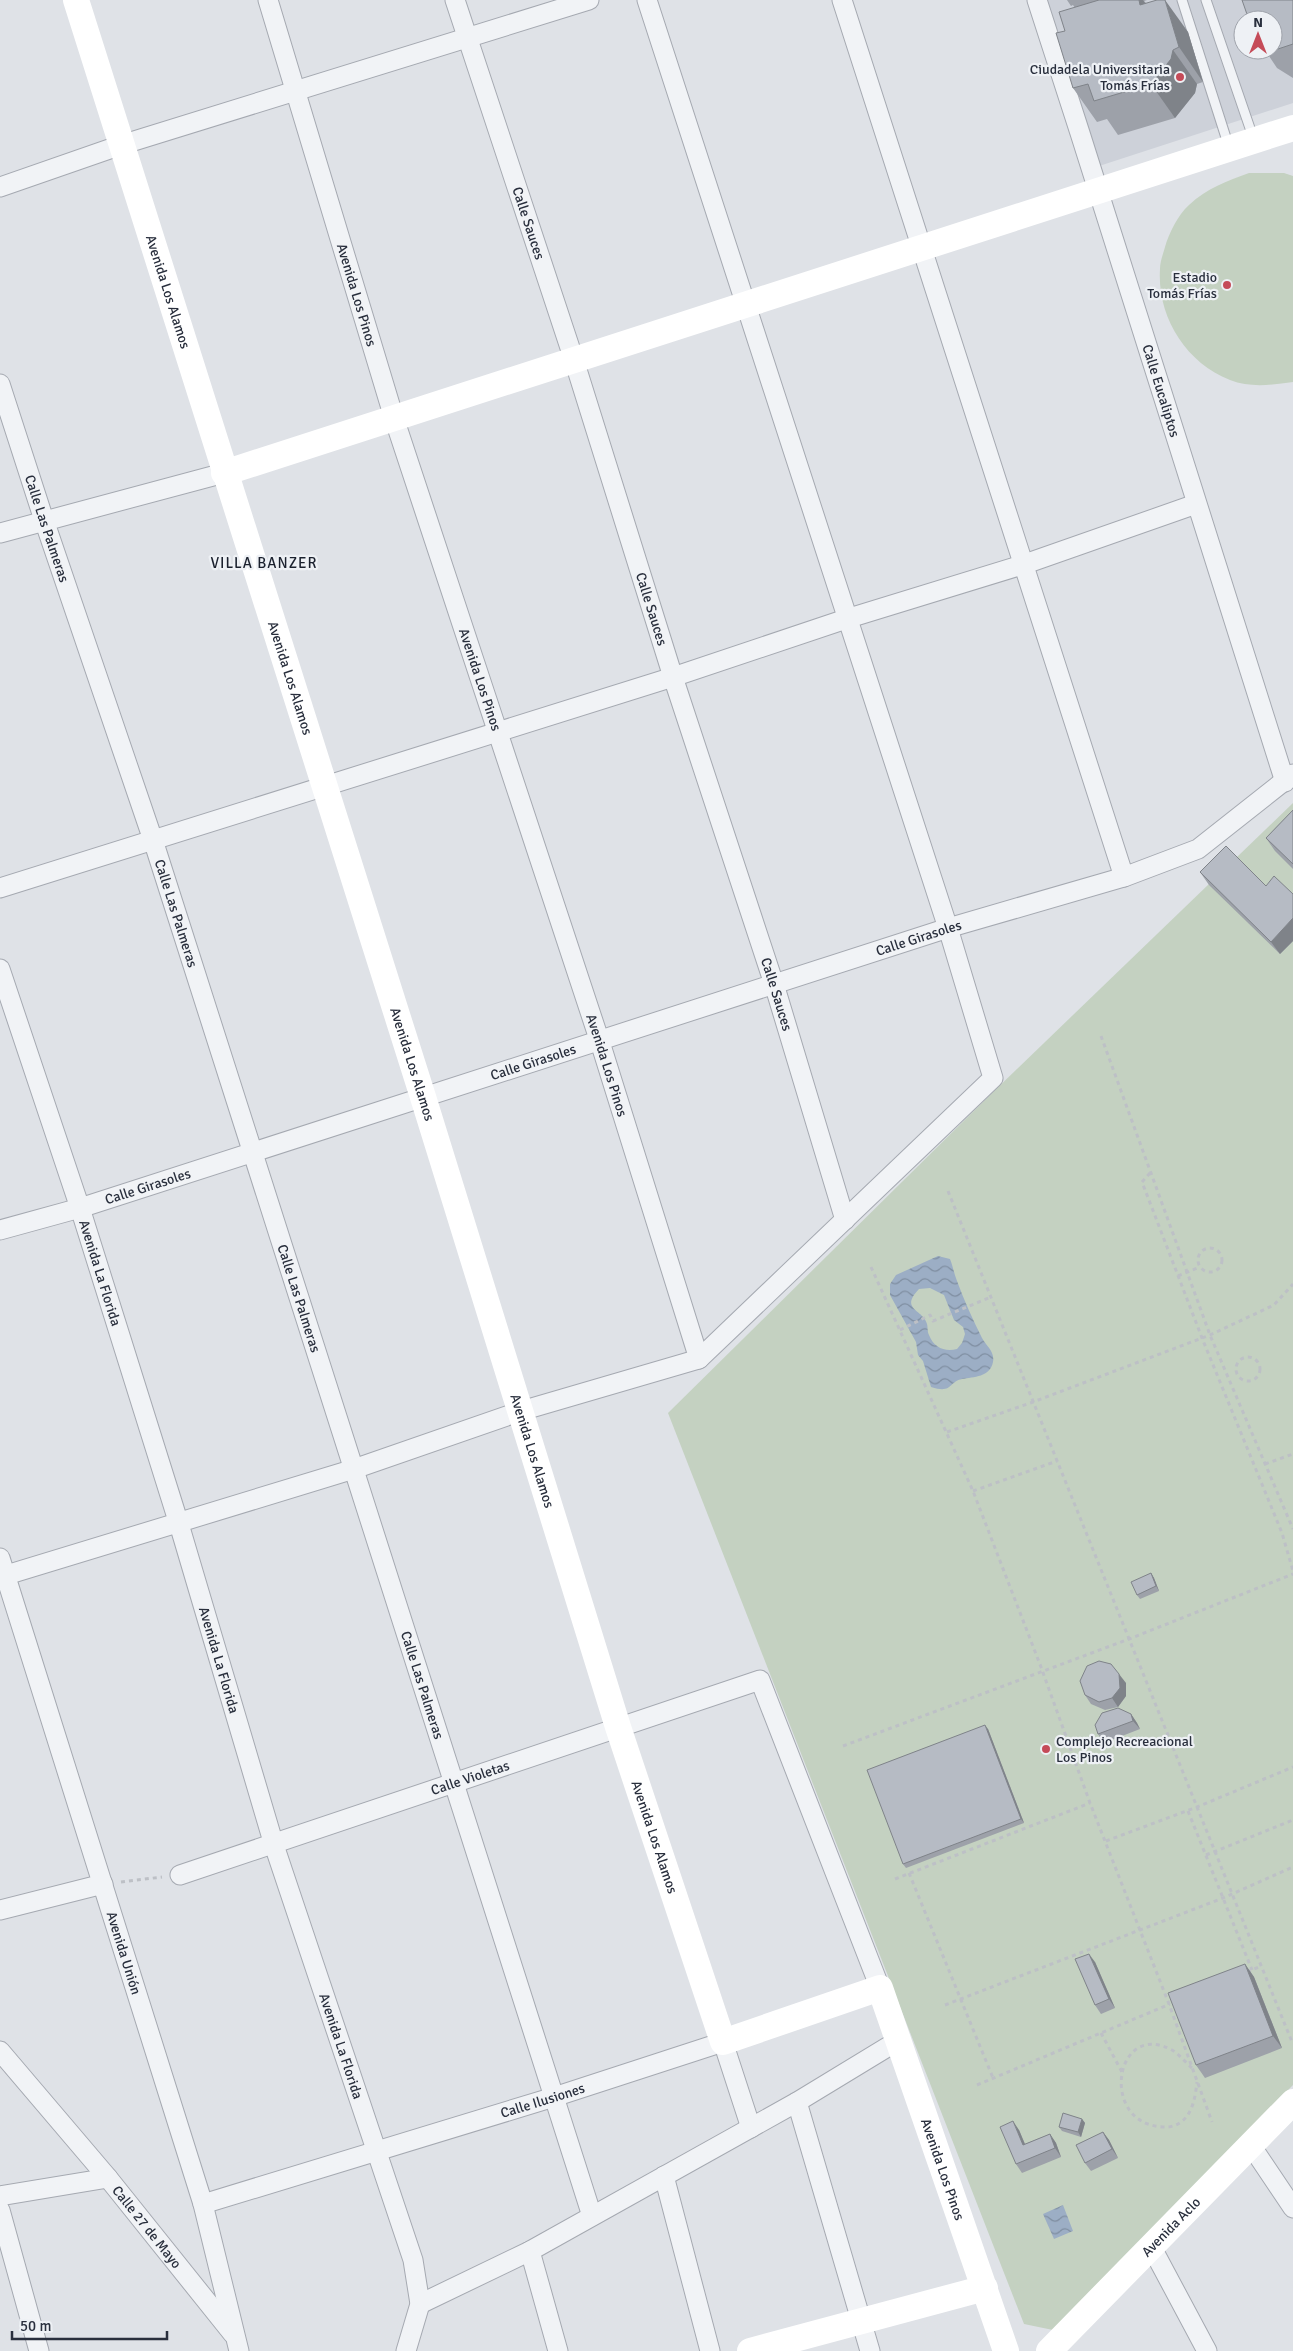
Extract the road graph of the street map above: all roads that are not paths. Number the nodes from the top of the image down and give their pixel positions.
1 (76, 0) edge
2 (268, 0) edge
3 (455, 0) edge
4 (590, 0) edge
5 (647, 0) edge
6 (842, 0) edge
7 (1037, 0) edge
8 (1182, 0) edge
9 (1206, 0) edge
10 (466, 38) junction
11 (297, 90) junction
12 (1293, 128) edge
13 (1254, 140) junction
14 (121, 145) junction
15 (1230, 148) junction
16 (0, 186) edge
17 (1099, 190) junction
18 (922, 248) junction
19 (747, 304) junction
20 (574, 360) junction
21 (0, 384) edge
22 (394, 418) junction
23 (224, 474) junction
24 (1196, 504) junction
25 (44, 520) junction
26 (0, 533) edge
27 (1025, 564) junction
28 (846, 618) junction
29 (673, 677) junction
30 (496, 733) junction
31 (1289, 778) edge
32 (325, 786) junction
33 (153, 840) junction
34 (1124, 877) junction
35 (0, 888) edge
36 (948, 928) junction
37 (0, 969) edge
38 (774, 984) junction
39 (600, 1042) junction
40 (423, 1097) junction
41 (252, 1152) junction
42 (80, 1208) junction
43 (845, 1220) junction
44 (0, 1230) edge
45 (699, 1360) junction
46 (521, 1411) junction
47 (354, 1470) junction
48 (179, 1524) junction
49 (2, 1570) edge
50 (618, 1727) junction
51 (454, 1783) junction
52 (274, 1845) junction
53 (180, 1875) road end
54 (103, 1884) junction
55 (0, 1910) edge
56 (880, 1988) junction
57 (899, 2040) junction
58 (723, 2042) junction
59 (0, 2051) edge
60 (554, 2097) junction
61 (797, 2102) junction
62 (1293, 2102) edge
63 (751, 2128) junction
64 (1250, 2144) junction
65 (377, 2151) junction
66 (664, 2176) junction
67 (108, 2178) junction
68 (0, 2196) edge
69 (203, 2204) junction
70 (1293, 2208) edge
71 (0, 2210) edge
72 (592, 2216) junction
73 (1152, 2248) junction
74 (530, 2251) junction
75 (985, 2288) junction
76 (420, 2304) junction
77 (862, 2322) junction
78 (238, 2344) edge
79 (39, 2351) edge
80 (406, 2351) edge
81 (558, 2351) edge
82 (710, 2351) edge
83 (750, 2351) edge
84 (870, 2351) edge
85 (1006, 2351) edge
86 (1049, 2351) edge
87 (1207, 2351) edge

1 - 14 street, Avenida Los Alamos
2 - 11 street, Avenida Los Pinos
3 - 10 street, Calle Sauces
4 - 10 street
5 - 19 street
6 - 18 street
7 - 17 street, Calle Eucaliptos
8 - 15 lane
9 - 13 lane
10 - 11 street
10 - 20 street, Calle Sauces
11 - 14 street
11 - 22 street, Avenida Los Pinos
12 - 13 street
13 - 15 street
14 - 16 street
14 - 23 street, Avenida Los Alamos
15 - 17 street
17 - 18 street
17 - 24 street, Calle Eucaliptos
18 - 19 street
18 - 27 street
19 - 20 street
19 - 28 street
20 - 22 street
20 - 29 street, Calle Sauces
21 - 25 street, Calle Las Palmeras
22 - 23 street
22 - 30 street, Avenida Los Pinos
23 - 25 street
23 - 32 street, Avenida Los Alamos
24 - 27 street
24 - 31 street, Calle Eucaliptos
25 - 26 street
25 - 33 street, Calle Las Palmeras
27 - 28 street
27 - 34 street
28 - 29 street
28 - 36 street
29 - 30 street
29 - 38 street, Calle Sauces
30 - 32 street
30 - 39 street, Avenida Los Pinos
31 - 34 street, Calle Girasoles
32 - 33 street
32 - 40 street, Avenida Los Alamos
33 - 35 street
33 - 41 street, Calle Las Palmeras
34 - 36 street, Calle Girasoles
36 - 38 street, Calle Girasoles
36 - 43 street
37 - 42 street, Avenida La Florida
38 - 39 street, Calle Girasoles
38 - 43 street, Calle Sauces
39 - 40 street, Calle Girasoles
39 - 45 street, Avenida Los Pinos
40 - 41 street, Calle Girasoles
40 - 46 street, Avenida Los Alamos
41 - 42 street, Calle Girasoles
41 - 47 street, Calle Las Palmeras
42 - 44 street, Calle Girasoles
42 - 48 street, Avenida La Florida
43 - 45 street
45 - 46 street
46 - 47 street
46 - 50 street, Avenida Los Alamos
47 - 48 street
47 - 51 street, Calle Las Palmeras
48 - 49 street
48 - 52 street, Avenida La Florida
49 - 54 street, Avenida Unión
50 - 51 street, Calle Violetas
50 - 56 street, Calle Violetas
50 - 58 street, Avenida Los Alamos
51 - 52 street, Calle Violetas
51 - 60 street, Calle Las Palmeras
52 - 53 street, Calle Violetas
52 - 65 street, Avenida La Florida
54 - 55 street
54 - 69 street, Avenida Unión
56 - 57 street, Avenida Los Pinos
56 - 58 street, Calle Ilusiones
57 - 61 street
57 - 75 street, Avenida Los Pinos
58 - 60 street, Calle Ilusiones
58 - 63 street, Avenida Los Alamos
59 - 67 street
60 - 65 street, Calle Ilusiones
60 - 72 street, Calle Las Palmeras
61 - 63 street
61 - 77 street
62 - 64 street, Avenida Aclo
63 - 66 street
64 - 70 street
64 - 73 street, Avenida Aclo
65 - 69 street, Calle Ilusiones
65 - 76 street, Avenida La Florida
66 - 72 street
66 - 82 street
67 - 68 street, Calle 27 de Mayo
67 - 78 street, Calle 27 de Mayo
69 - 78 street, Avenida Unión
71 - 79 street
72 - 74 street
73 - 86 street, Avenida Aclo
73 - 87 street
74 - 76 street
74 - 81 street
75 - 77 street
75 - 85 street, Avenida Los Pinos
76 - 80 street, Avenida La Florida
77 - 83 street
77 - 84 street

